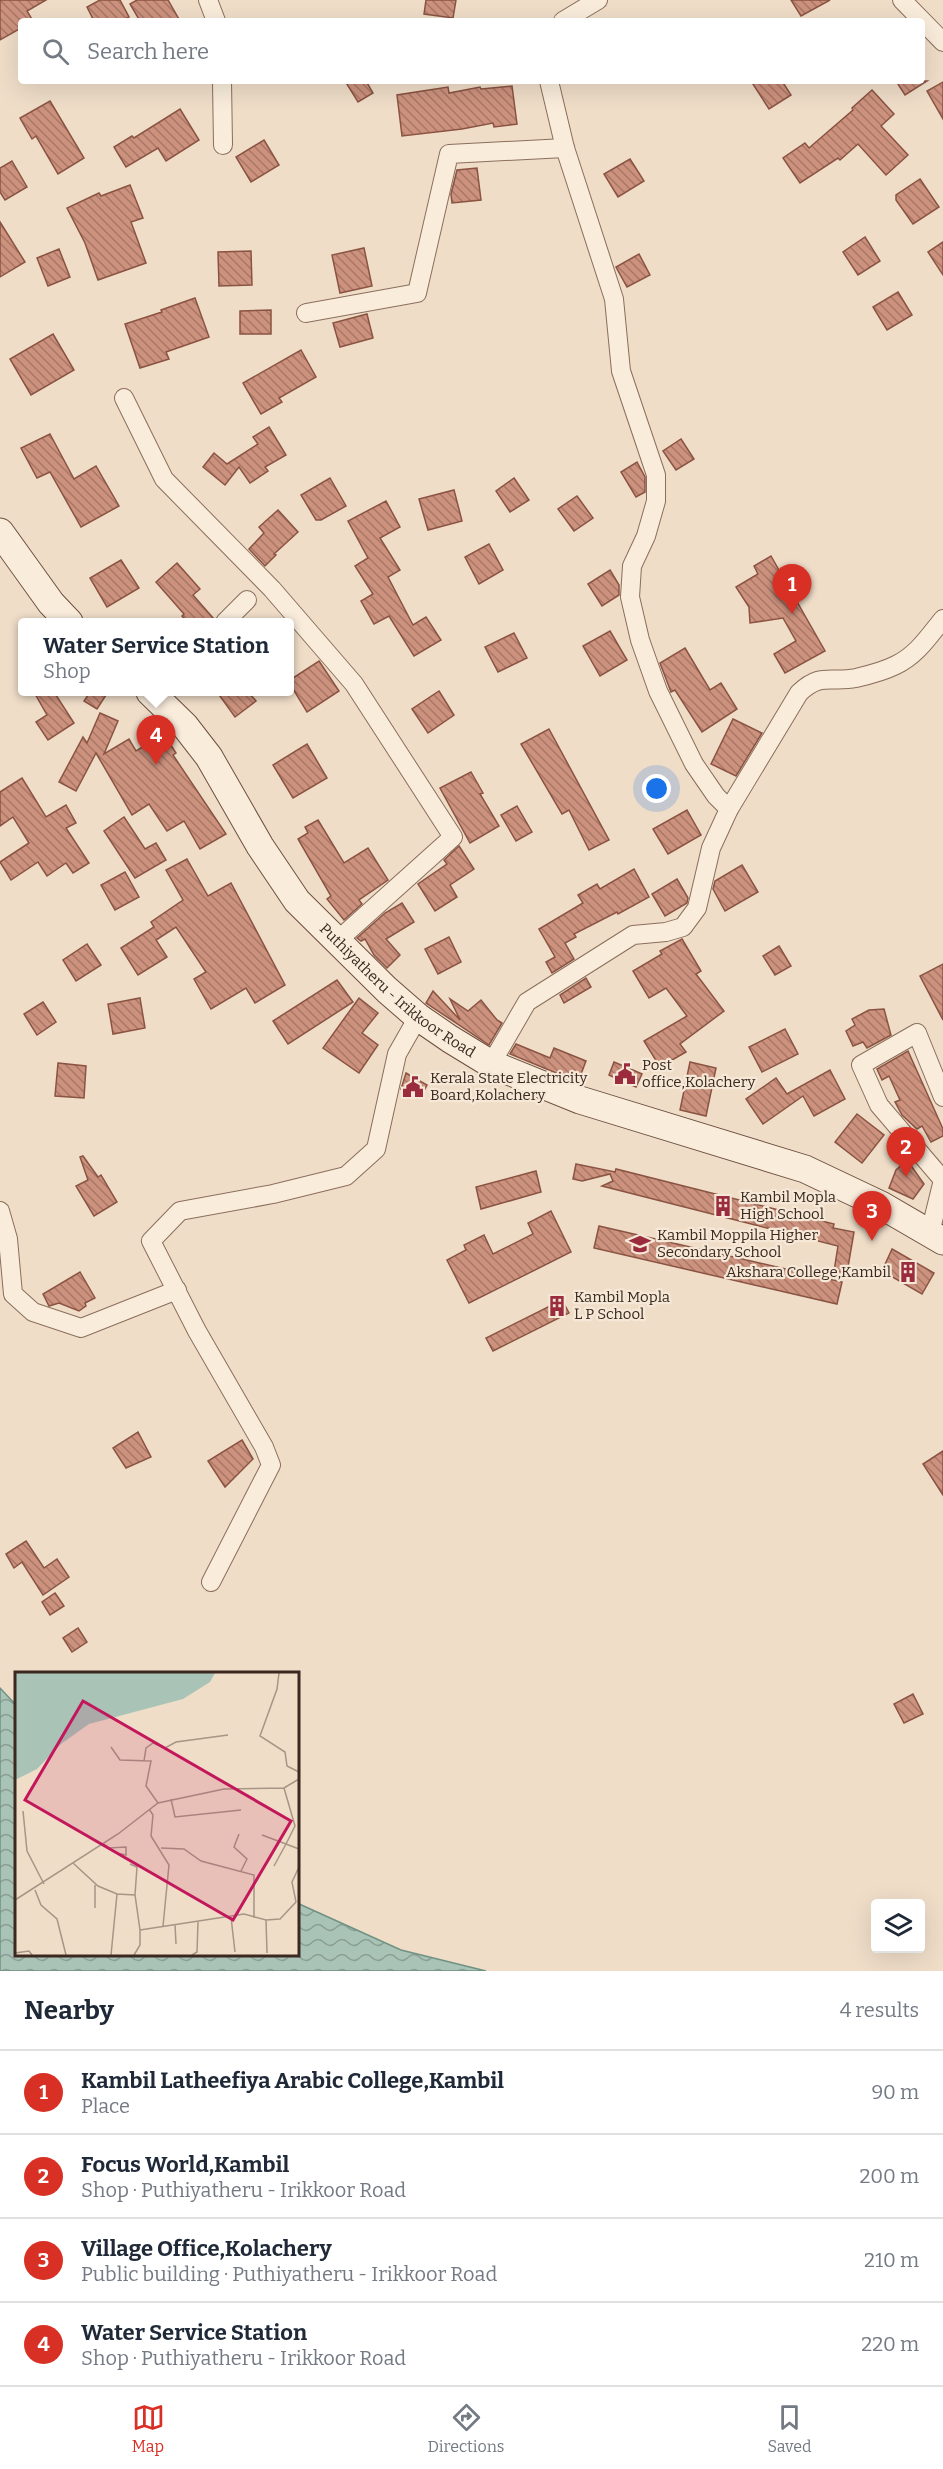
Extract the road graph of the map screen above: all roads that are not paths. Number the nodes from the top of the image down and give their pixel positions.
1 (208, 0) edge
2 (598, 0) edge
3 (902, 0) edge
4 (215, 18) edge
5 (568, 18) edge
6 (937, 23) edge
7 (943, 42) edge
8 (222, 84) edge
9 (550, 84) edge
10 (223, 145) dead end
11 (565, 148) junction
12 (306, 313) dead end
13 (124, 398) dead end
14 (0, 532) edge
15 (247, 600) dead end
16 (65, 618) edge
17 (229, 618) edge
18 (943, 619) edge
19 (158, 696) edge
20 (729, 809) junction
21 (337, 941) junction
22 (418, 1017) junction
23 (491, 1064) junction
24 (943, 1097) edge
25 (0, 1211) edge
26 (937, 1237) edge
27 (177, 1290) junction
28 (211, 1582) dead end

1 - 4 street
2 - 5 street
3 - 6 street
6 - 7 street
8 - 10 street
9 - 11 street
11 - 12 street
11 - 20 street
13 - 21 street
14 - 16 main road
15 - 17 street
18 - 20 street
19 - 21 main road, Puthiyatheru - Irikkoor Road
20 - 23 street
21 - 22 main road, Puthiyatheru - Irikkoor Road
22 - 23 main road, Puthiyatheru - Irikkoor Road
22 - 27 street
23 - 26 main road, Puthiyatheru - Irikkoor Road
24 - 26 street
25 - 27 street
27 - 28 street

